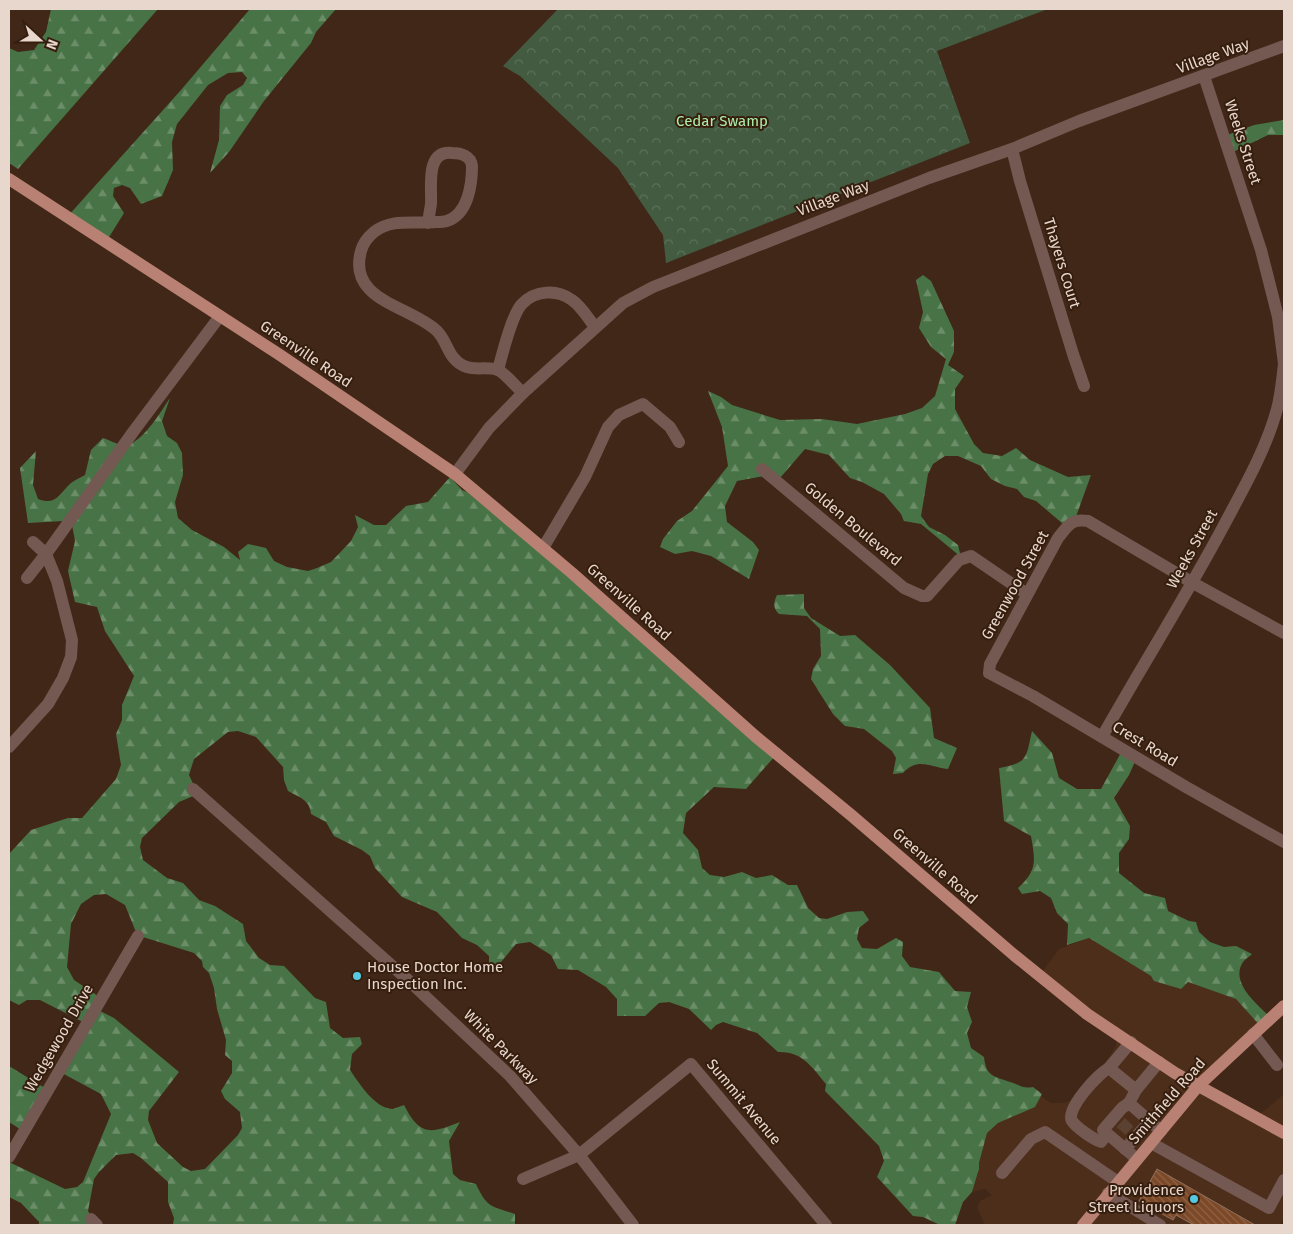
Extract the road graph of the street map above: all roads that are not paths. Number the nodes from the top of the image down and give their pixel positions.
1 (1284, 46) edge
2 (1204, 76) junction
3 (1012, 149) junction
4 (9, 179) edge
5 (428, 222) junction
6 (220, 316) junction
7 (595, 327) junction
8 (1284, 364) edge
9 (498, 370) junction
10 (1084, 386) dead end
11 (523, 393) junction
12 (679, 442) dead end
13 (762, 469) dead end
14 (455, 474) junction
15 (33, 542) dead end
16 (543, 548) junction
17 (46, 554) junction
18 (27, 578) dead end
19 (1193, 583) junction
20 (1027, 594) junction
21 (1284, 632) edge
22 (989, 673) joint
23 (1102, 737) junction
24 (9, 746) edge
25 (193, 789) dead end
26 (1284, 842) edge
27 (138, 936) dead end
28 (1284, 1006) edge
29 (1253, 1034) junction
30 (1131, 1042) junction
31 (1159, 1062) junction
32 (1277, 1065) dead end
33 (1109, 1068) junction
34 (1199, 1085) junction
35 (1136, 1090) junction
36 (1133, 1111) junction
37 (1150, 1121) junction
38 (1161, 1131) junction
39 (1284, 1132) edge
40 (1114, 1135) junction
41 (1151, 1143) junction
42 (1125, 1150) junction
43 (578, 1155) junction
44 (9, 1157) edge
45 (1137, 1159) junction
46 (1002, 1174) dead end
47 (523, 1179) dead end
48 (1284, 1180) edge
49 (1118, 1182) junction
50 (1108, 1193) junction
51 (633, 1225) edge
52 (826, 1225) edge
53 (1082, 1225) edge
54 (1160, 1225) edge

1 - 2 street, Village Way
2 - 3 street, Village Way
2 - 8 street, Weeks Street
3 - 7 street, Village Way
3 - 10 street, Thayers Court
4 - 6 main road, Greenville Road
5 - 5 street
5 - 9 street
6 - 14 main road, Greenville Road
6 - 17 street
7 - 9 street
7 - 11 street, Village Way
8 - 19 street, Weeks Street
9 - 11 street
11 - 14 street, Village Way
12 - 16 street
13 - 20 street, Golden Boulevard
14 - 16 main road, Greenville Road
15 - 17 street
16 - 30 main road, Greenville Road
17 - 18 street
17 - 24 street
19 - 20 street, Greenwood Street
19 - 21 street
19 - 23 street, Weeks Street
20 - 22 street, Greenwood Street
22 - 23 street, Crest Road
23 - 26 street, Crest Road
25 - 43 street, White Parkway
27 - 44 street, Wedgewood Drive
28 - 29 main road, Smithfield Road
29 - 32 street
29 - 34 main road, Smithfield Road
30 - 31 main road, Greenville Road
30 - 33 street
31 - 34 main road, Greenville Road
31 - 35 street
33 - 35 street
33 - 40 street
34 - 38 main road, Smithfield Road
34 - 39 main road, Greenville Road
35 - 36 street
36 - 37 street
36 - 40 street
37 - 38 street
37 - 42 street
38 - 41 main road, Smithfield Road
40 - 42 street
41 - 45 main road, Smithfield Road
41 - 48 street
42 - 45 street
43 - 47 street, Summit Avenue
43 - 51 street, White Parkway
43 - 52 street, Summit Avenue
45 - 49 main road, Smithfield Road
46 - 49 street
49 - 50 main road, Smithfield Road
50 - 53 main road, Smithfield Road
50 - 54 street

